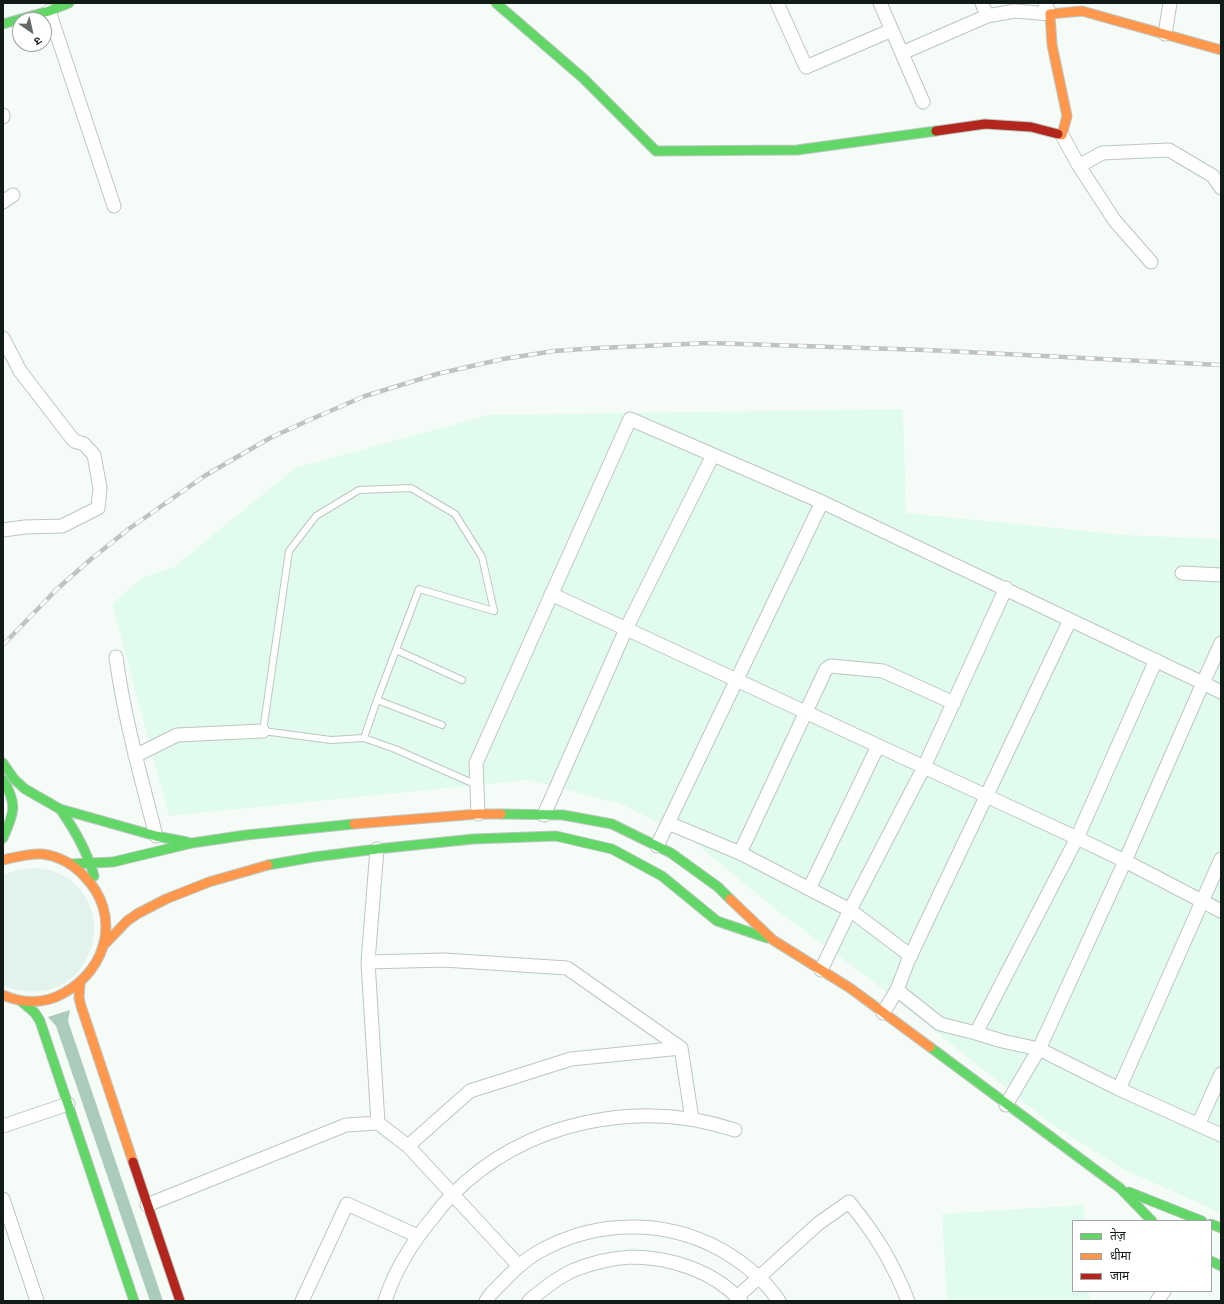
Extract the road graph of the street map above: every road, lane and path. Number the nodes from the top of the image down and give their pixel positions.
1 (69, 3) edge
2 (496, 3) edge
3 (777, 3) edge
4 (880, 3) edge
5 (982, 3) edge
6 (1170, 3) edge
7 (1047, 9) edge
8 (49, 11) junction
9 (987, 16) junction
10 (3, 24) edge
11 (892, 30) junction
12 (1165, 34) junction
13 (1221, 50) edge
14 (902, 52) junction
15 (924, 102) dead end
16 (1062, 135) junction
17 (1079, 166) junction
18 (1221, 188) edge
19 (114, 206) dead end
20 (1152, 262) dead end
21 (3, 338) edge
22 (713, 455) junction
23 (822, 502) junction
24 (3, 530) edge
25 (1182, 573) dead end
26 (1221, 575) edge
27 (1006, 588) junction
28 (551, 594) junction
29 (1070, 620) junction
30 (626, 630) junction
31 (1221, 643) edge
32 (396, 650) junction
33 (116, 657) dead end
34 (1156, 660) junction
35 (462, 680) dead end
36 (737, 680) junction
37 (1203, 683) junction
38 (1221, 692) edge
39 (377, 700) junction
40 (954, 703) junction
41 (807, 713) junction
42 (442, 725) dead end
43 (263, 731) junction
44 (364, 738) junction
45 (878, 746) junction
46 (135, 756) junction
47 (3, 763) edge
48 (924, 767) junction
49 (3, 780) edge
50 (477, 785) junction
51 (987, 796) junction
52 (60, 809) junction
53 (478, 814) junction
54 (544, 815) junction
55 (668, 823) junction
56 (156, 836) junction
57 (3, 838) edge
58 (1077, 838) junction
59 (192, 843) junction
60 (657, 846) junction
61 (377, 849) junction
62 (740, 853) junction
63 (1221, 859) edge
64 (3, 860) edge
65 (1125, 861) junction
66 (71, 864) junction
67 (91, 864) junction
68 (95, 888) junction
69 (809, 889) junction
70 (1202, 902) junction
71 (850, 910) junction
72 (1221, 911) edge
73 (773, 940) junction
74 (104, 946) junction
75 (911, 956) junction
76 (368, 962) junction
77 (821, 970) junction
78 (80, 984) junction
79 (897, 990) junction
80 (3, 995) edge
81 (21, 1001) junction
82 (883, 1013) junction
83 (976, 1033) junction
84 (681, 1048) junction
85 (1039, 1049) junction
86 (1221, 1074) edge
87 (1119, 1089) junction
88 (68, 1104) junction
89 (1006, 1105) junction
90 (692, 1118) junction
91 (378, 1123) junction
92 (1198, 1125) junction
93 (3, 1126) edge
94 (735, 1130) dead end
95 (1221, 1135) edge
96 (408, 1146) junction
97 (1120, 1188) junction
98 (452, 1195) junction
99 (3, 1199) edge
100 (148, 1205) junction
101 (1151, 1220) edge
102 (1200, 1220) edge
103 (418, 1236) junction
104 (1212, 1262) edge
105 (519, 1266) junction
106 (1221, 1266) edge
107 (759, 1278) junction
108 (1163, 1292) edge
109 (739, 1299) edge
110 (37, 1301) edge
111 (134, 1301) edge
112 (180, 1301) edge
113 (302, 1301) edge
114 (385, 1301) edge
115 (486, 1301) edge
116 (530, 1301) edge
117 (779, 1301) edge
118 (908, 1301) edge
119 (1157, 1301) edge

1 - 8 main road
2 - 16 main road
3 - 11 street
4 - 11 street
5 - 9 street
6 - 12 street
7 - 9 street
7 - 12 main road
7 - 16 main road
8 - 10 main road
8 - 19 street
9 - 14 street
11 - 14 street
12 - 13 main road
14 - 15 street
16 - 17 street
17 - 18 street
17 - 20 street
21 - 24 street
22 - 23 street
22 - 28 street
22 - 30 street
23 - 27 street
23 - 36 street
25 - 26 street
27 - 29 street
27 - 40 street
28 - 30 street
28 - 50 street
29 - 34 street
29 - 51 street
30 - 36 street
30 - 54 street
31 - 37 street
32 - 35 lane
32 - 39 lane
32 - 43 lane
33 - 46 street
34 - 37 street
34 - 58 street
36 - 41 street
36 - 55 street
37 - 38 street
37 - 65 street
39 - 42 lane
39 - 44 lane
40 - 41 street
40 - 48 street
41 - 45 street
41 - 62 street
43 - 44 lane
43 - 46 street
44 - 50 lane
45 - 48 street
45 - 69 street
46 - 56 street
47 - 52 main road
48 - 51 street
48 - 71 street
49 - 57 main road
50 - 53 street
51 - 58 street
51 - 75 street
52 - 56 main road
52 - 67 main road
53 - 54 main road
53 - 59 main road
54 - 60 main road
55 - 60 street
55 - 62 street
56 - 59 main road
58 - 65 street
58 - 83 street
59 - 67 main road
60 - 73 main road
61 - 73 main road
61 - 74 main road
61 - 76 street
62 - 69 street
63 - 70 street
64 - 66 main road
65 - 70 street
65 - 85 street
66 - 67 main road
66 - 68 main road
67 - 68 main road
68 - 74 main road
69 - 71 street
70 - 72 street
70 - 87 street
71 - 75 street
71 - 77 street
73 - 77 main road
74 - 78 main road
75 - 79 street
76 - 84 street
76 - 91 street
77 - 82 main road
78 - 81 main road
78 - 100 main road
79 - 82 street
79 - 83 street
80 - 81 main road
81 - 88 main road
82 - 89 main road
83 - 85 street
84 - 90 street
84 - 96 street
85 - 87 street
85 - 89 street
86 - 92 street
87 - 92 street
88 - 93 street
88 - 111 main road
89 - 97 main road
90 - 94 street
90 - 98 street
91 - 96 street
91 - 100 street
92 - 95 street
96 - 98 street
97 - 101 main road
97 - 102 main road
98 - 103 street
98 - 105 street
99 - 110 street
100 - 112 main road
103 - 113 street
103 - 114 street
104 - 106 main road
105 - 107 street
105 - 115 street
107 - 109 street
107 - 117 street
107 - 118 street
108 - 119 street
109 - 116 street

